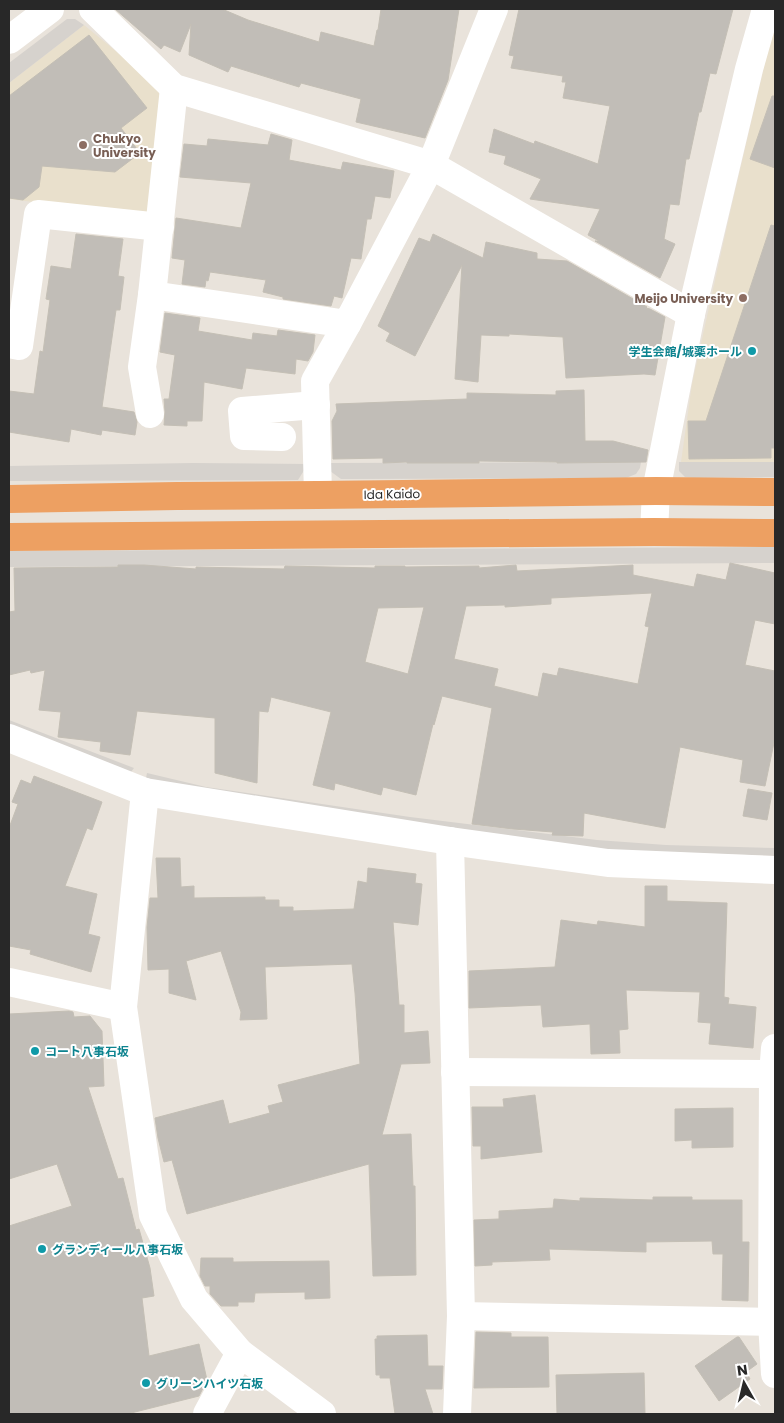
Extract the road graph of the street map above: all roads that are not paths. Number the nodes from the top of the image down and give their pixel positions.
1 (50, 9) edge
2 (93, 9) edge
3 (494, 9) edge
4 (766, 9) edge
5 (9, 40) edge
6 (174, 88) junction
7 (431, 165) junction
8 (160, 227) junction
9 (152, 295) junction
10 (691, 314) junction
11 (347, 324) junction
12 (9, 344) edge
13 (316, 405) junction
14 (150, 414) dead end
15 (282, 437) dead end
16 (656, 491) junction
17 (775, 492) edge
18 (318, 495) junction
19 (9, 499) edge
20 (654, 532) junction
21 (775, 533) edge
22 (9, 537) edge
23 (9, 738) edge
24 (145, 792) junction
25 (450, 841) junction
26 (775, 870) edge
27 (9, 982) edge
28 (123, 1007) junction
29 (774, 1065) edge
30 (455, 1072) junction
31 (461, 1316) junction
32 (774, 1322) edge
33 (240, 1353) junction
34 (775, 1374) edge
35 (207, 1414) edge
36 (322, 1414) edge
37 (457, 1414) edge

1 - 5 street
2 - 6 street
3 - 7 street
4 - 10 street
6 - 7 street
6 - 8 street
7 - 10 street
7 - 11 street
8 - 9 street
8 - 12 street
9 - 11 street
9 - 14 street
10 - 16 street
11 - 13 street
13 - 15 street
13 - 18 street
16 - 17 highway, Ida Kaido
16 - 18 highway, Ida Kaido
16 - 20 street
18 - 19 highway, Ida Kaido
20 - 21 highway
20 - 22 highway
23 - 24 street
24 - 25 street
24 - 28 street
25 - 26 street
25 - 30 street
27 - 28 street
28 - 33 street
29 - 30 street
29 - 32 street
30 - 31 street
31 - 32 street
31 - 37 street
32 - 34 street
33 - 35 street
33 - 36 street

